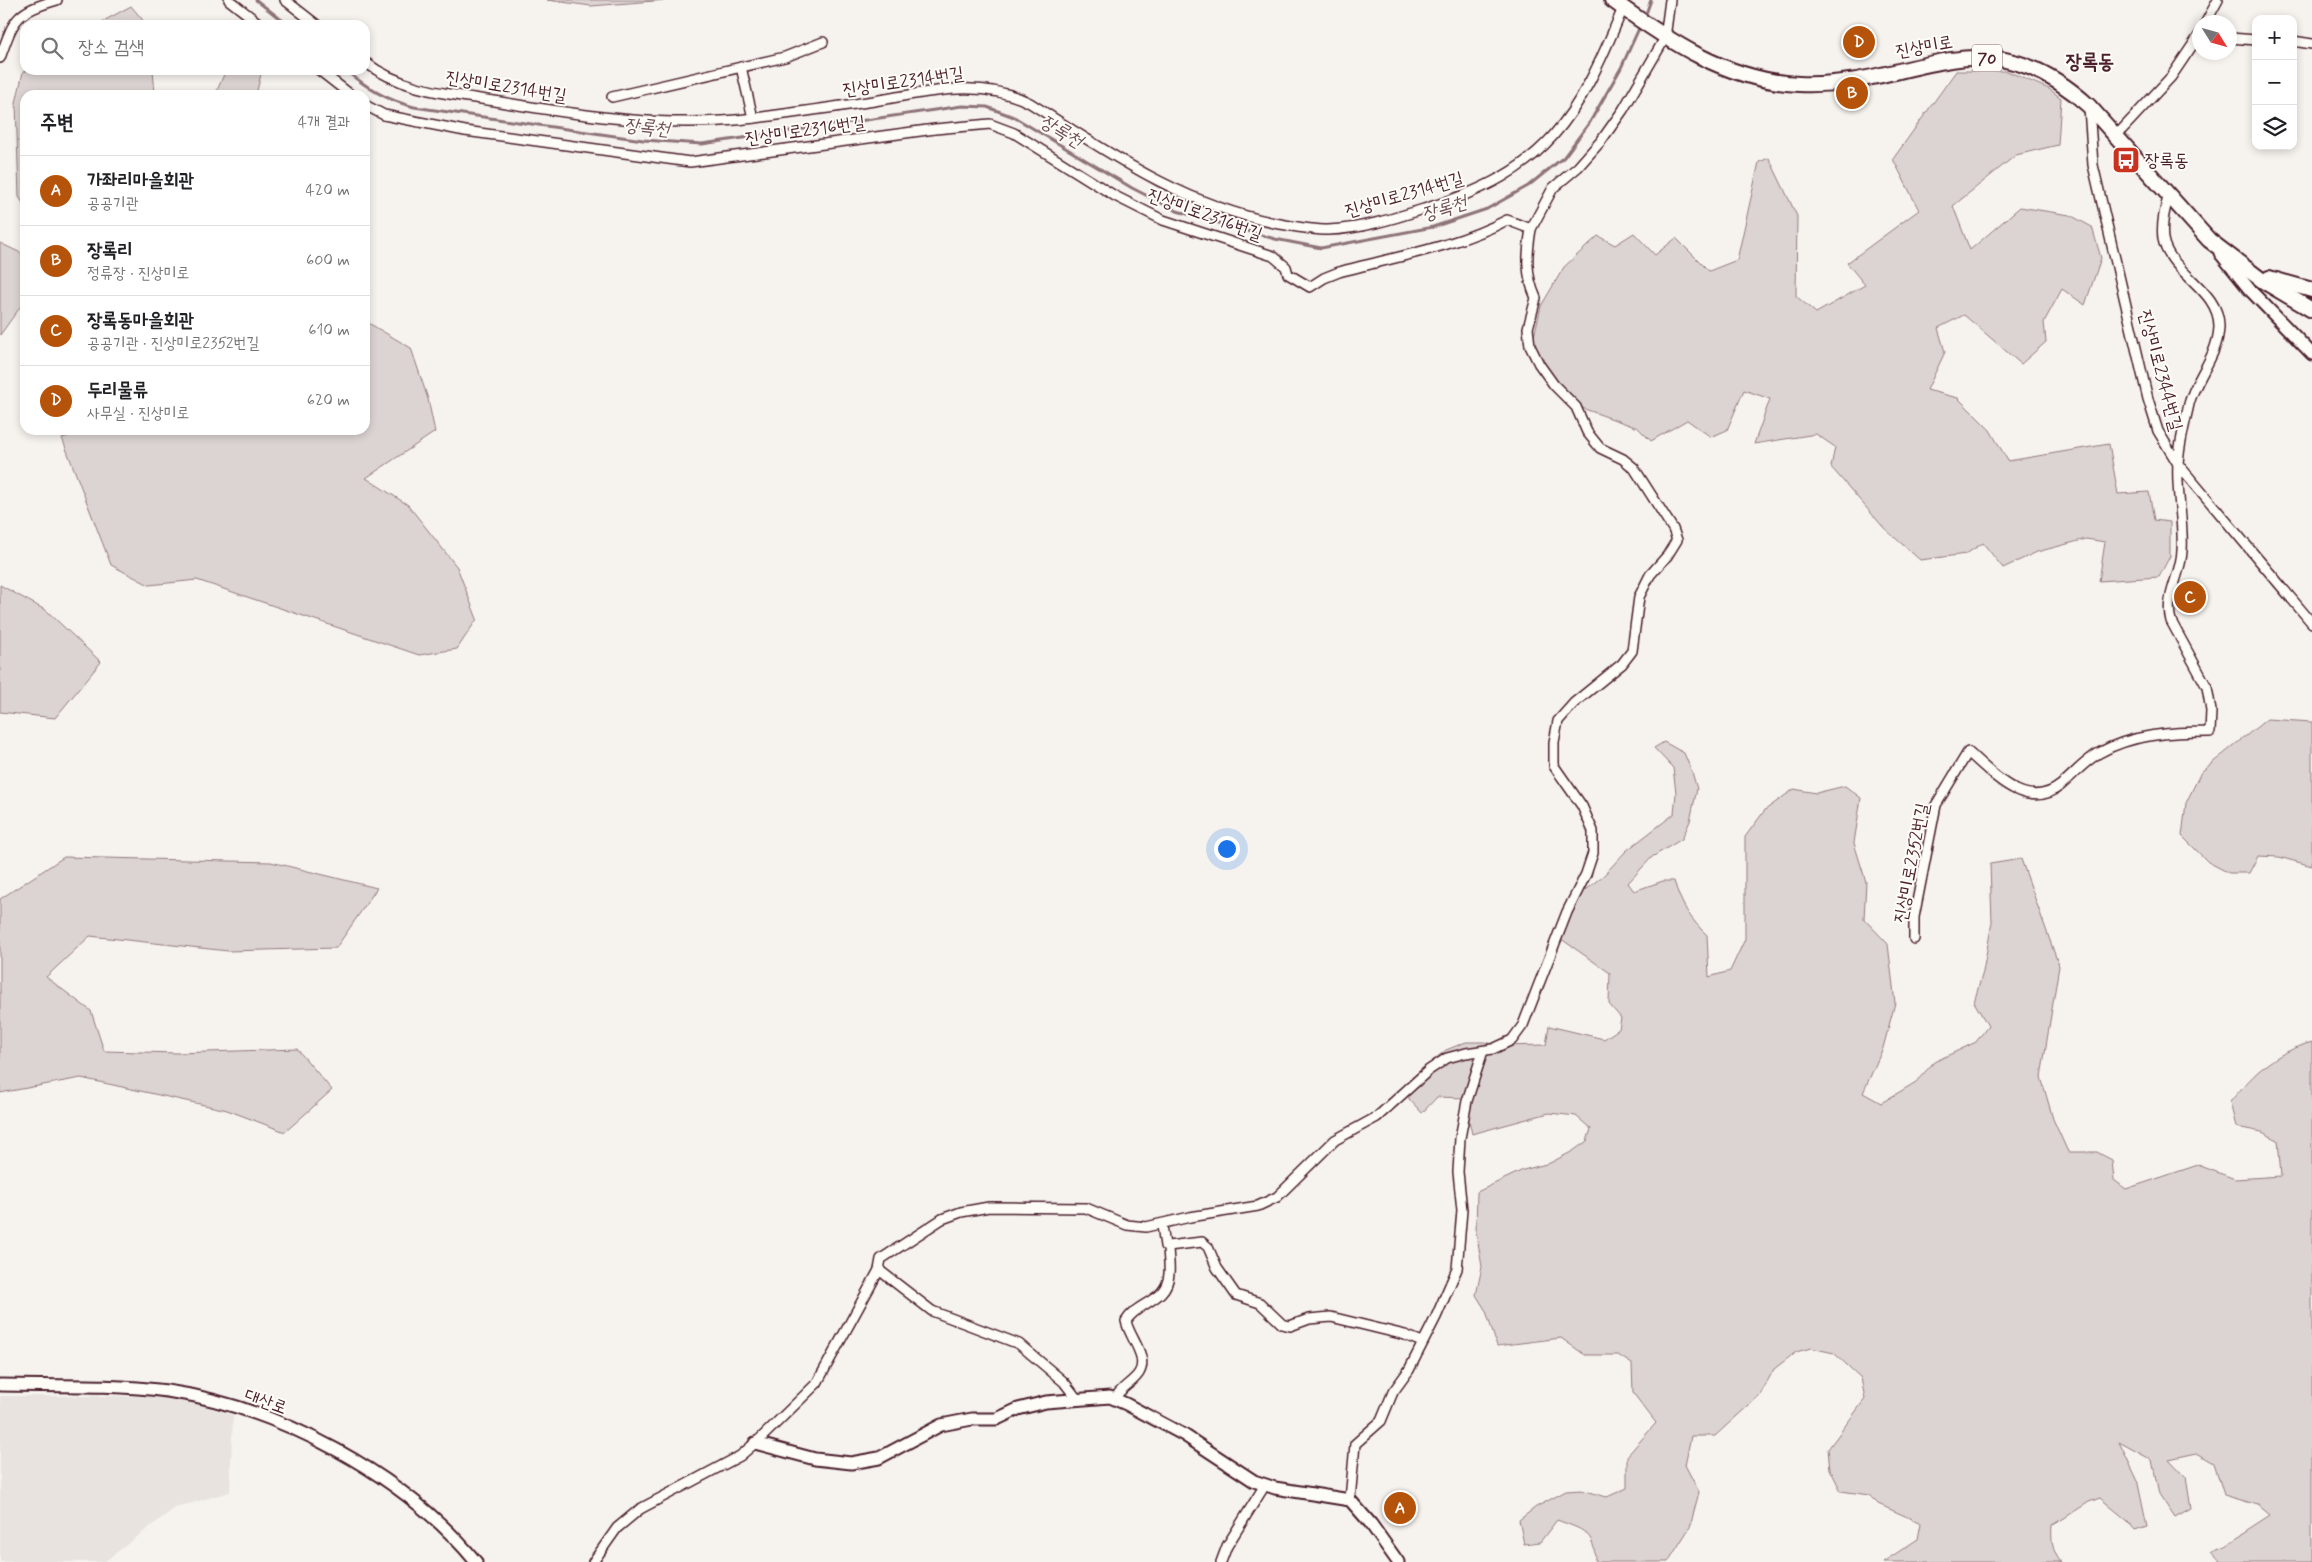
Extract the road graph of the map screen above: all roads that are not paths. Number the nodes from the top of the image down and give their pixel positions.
1 (56, 0) edge
2 (229, 0) edge
3 (285, 0) edge
4 (1612, 0) edge
5 (1670, 0) edge
6 (2218, 0) edge
7 (1625, 10) junction
8 (2210, 15) edge
9 (255, 20) edge
10 (311, 20) edge
11 (1662, 35) junction
12 (2237, 39) edge
13 (2252, 40) edge
14 (823, 42) dead end
15 (2297, 42) edge
16 (2312, 44) edge
17 (2192, 45) edge
18 (0, 58) edge
19 (370, 65) edge
20 (741, 67) junction
21 (325, 75) edge
22 (345, 90) edge
23 (612, 98) dead end
24 (2089, 106) junction
25 (370, 107) edge
26 (753, 118) junction
27 (2116, 136) junction
28 (2169, 194) junction
29 (1531, 229) junction
30 (2209, 240) junction
31 (2245, 268) junction
32 (2312, 290) edge
33 (2312, 310) edge
34 (2312, 354) edge
35 (2178, 464) junction
36 (2312, 623) edge
37 (1914, 939) dead end
38 (1483, 1050) junction
39 (1162, 1225) junction
40 (1168, 1246) junction
41 (879, 1270) junction
42 (1422, 1342) junction
43 (0, 1385) edge
44 (1077, 1399) junction
45 (1115, 1399) junction
46 (755, 1443) junction
47 (1265, 1485) junction
48 (1350, 1500) junction
49 (476, 1562) edge
50 (593, 1562) edge
51 (1221, 1562) edge
52 (1398, 1562) edge

1 - 18 street
2 - 9 street
3 - 10 street
4 - 7 main road, 70
5 - 11 street
6 - 8 street
7 - 11 main road, 70
7 - 26 street, 진상미로2314번길
11 - 24 main road, 진상미로 / 70
11 - 29 street
12 - 13 street
14 - 20 street
15 - 16 street
17 - 27 street
19 - 26 street, 진상미로2314번길
20 - 23 street
20 - 26 street
21 - 22 street
24 - 27 main road, 진상미로 / 70
24 - 35 street, 진상미로2344번길
25 - 29 street, 진상미로2316번길
27 - 28 main road, 진상미로 / 70
28 - 30 main road, 진상미로 / 70
28 - 35 street, 진상미로2352번길
29 - 38 street
30 - 31 main road, 진상미로 / 70
30 - 34 street
31 - 32 main road
31 - 33 main road
35 - 36 street, 진상미로2344번길
35 - 37 street, 진상미로2352번길
38 - 39 street
38 - 42 street
39 - 40 street
39 - 41 street
40 - 42 street
40 - 45 street
41 - 44 street
41 - 46 street
42 - 48 street
43 - 49 street, 대산로
44 - 45 street
44 - 46 street
45 - 47 street
46 - 50 street
47 - 48 street
47 - 51 street
48 - 52 street

